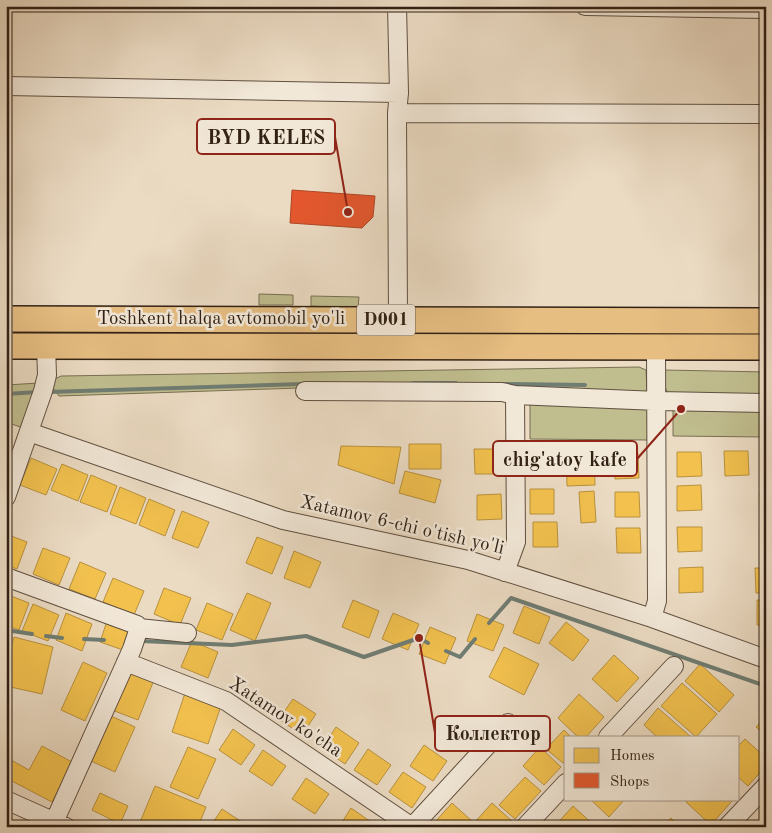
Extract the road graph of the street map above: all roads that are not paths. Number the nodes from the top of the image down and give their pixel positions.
1 (397, 6) edge
2 (585, 6) edge
3 (766, 9) edge
4 (6, 86) edge
5 (399, 93) junction
6 (397, 113) junction
7 (766, 114) edge
8 (6, 319) edge
9 (398, 320) junction
10 (766, 321) edge
11 (6, 346) edge
12 (46, 346) junction
13 (656, 347) junction
14 (766, 347) edge
15 (305, 391) dead end
16 (515, 395) junction
17 (658, 401) junction
18 (766, 403) edge
19 (29, 432) junction
20 (6, 497) edge
21 (505, 572) junction
22 (6, 577) edge
23 (652, 618) junction
24 (186, 633) dead end
25 (133, 644) junction
26 (766, 659) edge
27 (674, 666) dead end
28 (508, 723) dead end
29 (609, 736) edge
30 (564, 785) edge
31 (766, 786) edge
32 (7, 803) edge
33 (60, 824) edge
34 (412, 827) edge
35 (525, 827) edge
36 (727, 827) edge

1 - 5 street
2 - 3 street
4 - 5 street
5 - 6 street
6 - 7 street
6 - 9 street
8 - 9 highway, Toshkent halqa avtomobil yo'li / D001
9 - 10 highway, Toshkent halqa avtomobil yo'li / D001
11 - 12 highway, Toshkent halqa avtomobil yo'li / D001
12 - 13 highway, Toshkent halqa avtomobil yo'li / D001
12 - 19 street
13 - 14 highway, Toshkent halqa avtomobil yo'li / D001
13 - 17 street
15 - 16 street
16 - 17 street
16 - 21 street
17 - 18 street
17 - 23 street
19 - 20 street
19 - 21 street, Xatamov 6-chi o'tish yo'li
21 - 23 street, Xatamov 6-chi o'tish yo'li
22 - 25 street, Xatamov ko'cha
23 - 26 street, Xatamov 6-chi o'tish yo'li
24 - 25 street
25 - 33 street
25 - 34 street, Xatamov ko'cha
27 - 29 street
28 - 34 street
30 - 35 street
31 - 36 street
32 - 33 street

